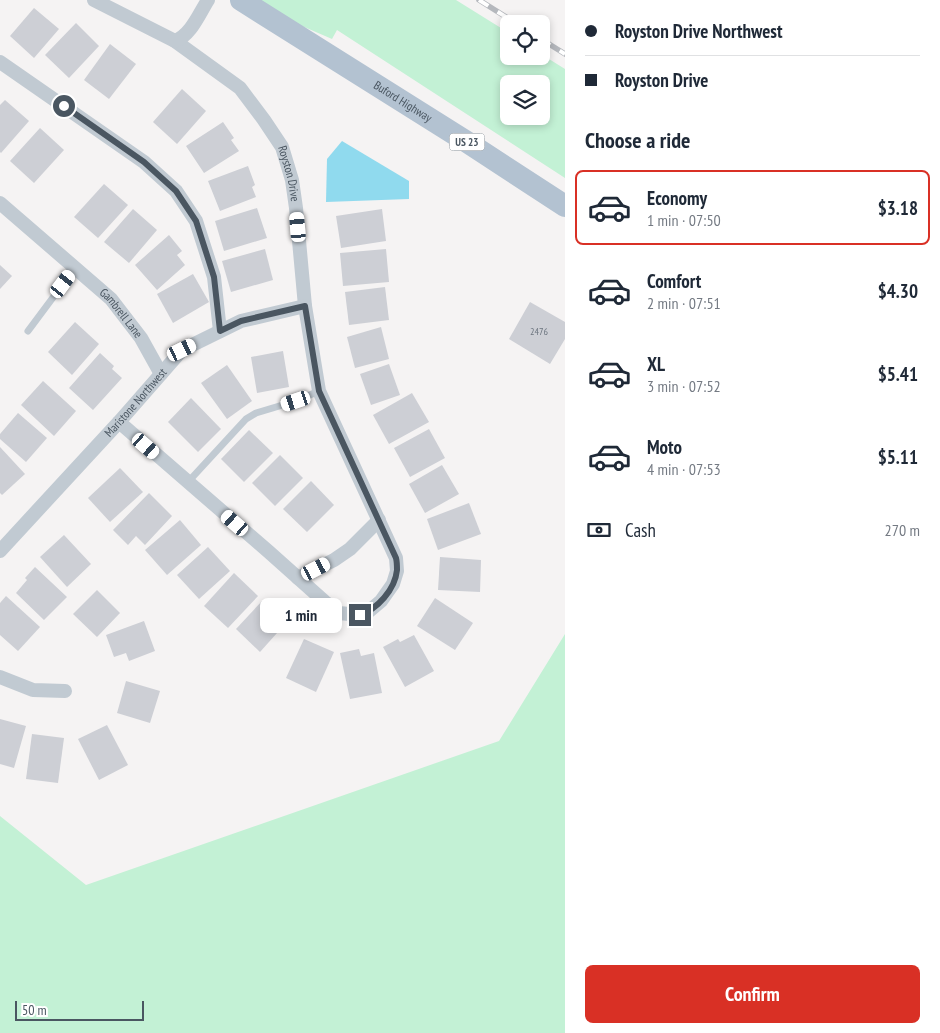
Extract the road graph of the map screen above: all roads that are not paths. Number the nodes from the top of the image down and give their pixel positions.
1 (94, 0) edge
2 (208, 0) edge
3 (241, 0) edge
4 (175, 41) junction
5 (0, 62) edge
6 (0, 203) edge
7 (565, 206) edge
8 (75, 268) junction
9 (305, 306) junction
10 (28, 331) dead end
11 (220, 331) junction
12 (161, 374) junction
13 (319, 391) junction
14 (119, 422) junction
15 (188, 482) junction
16 (379, 520) junction
17 (0, 551) edge
18 (298, 578) junction
19 (0, 677) edge
20 (65, 691) dead end

1 - 4 street, Royston Drive
2 - 4 street
3 - 7 main road, Buford Highway / US 23
4 - 9 street, Royston Drive
5 - 11 street
6 - 8 street, Gambrell Lane
8 - 10 lane
8 - 12 street, Gambrell Lane
9 - 11 street, Maristone Northwest
9 - 13 street, Royston Drive
11 - 12 street, Maristone Northwest
12 - 14 street, Maristone Northwest
13 - 15 lane
13 - 16 street, Royston Drive
14 - 15 street, Royston Drive
14 - 17 street, Maristone Northwest
15 - 18 street, Royston Drive
16 - 18 street
16 - 18 street, Royston Drive
19 - 20 street

